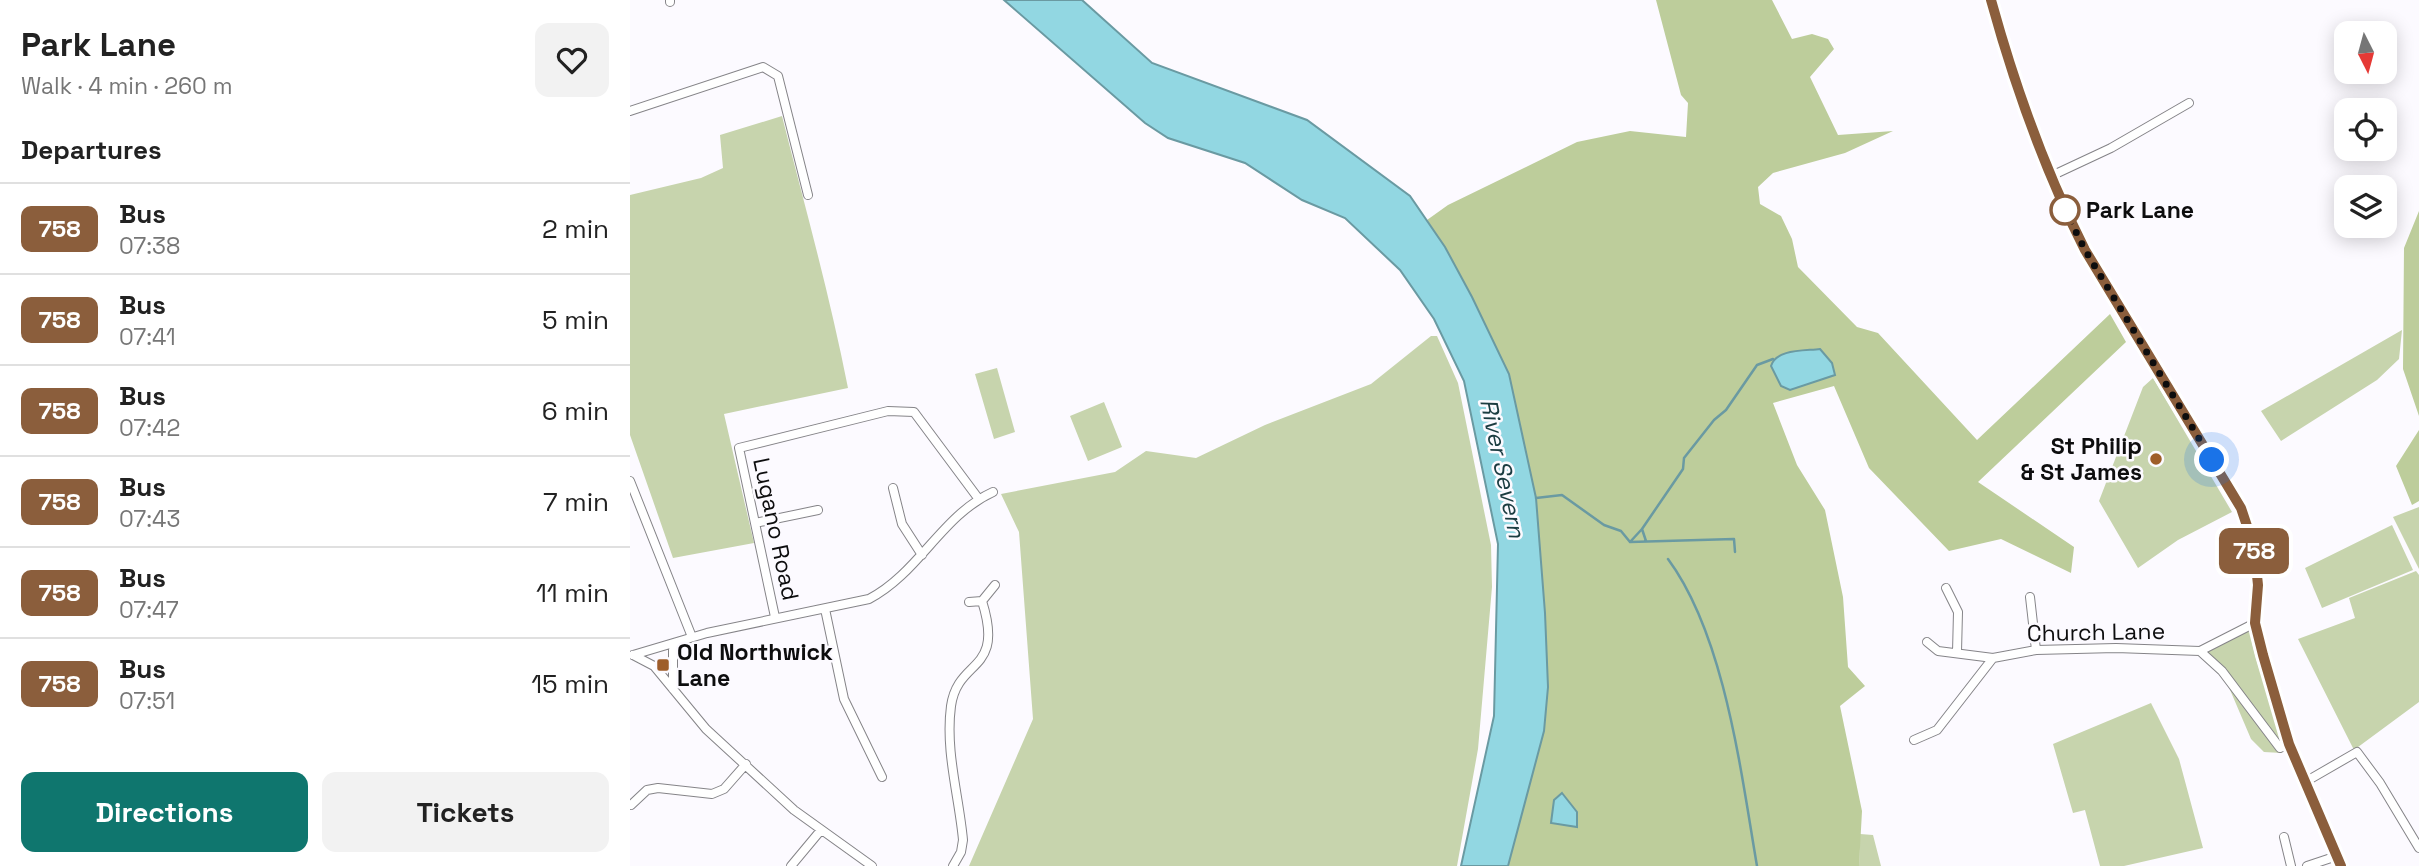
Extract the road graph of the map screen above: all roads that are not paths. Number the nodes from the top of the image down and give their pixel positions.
1 (1991, 0) edge
2 (2189, 103) dead end
3 (630, 111) edge
4 (2049, 177) junction
5 (808, 195) dead end
6 (630, 481) edge
7 (893, 488) dead end
8 (993, 492) dead end
9 (978, 498) junction
10 (818, 510) dead end
11 (755, 523) junction
12 (922, 555) junction
13 (995, 586) dead end
14 (1946, 588) dead end
15 (2030, 597) dead end
16 (982, 601) junction
17 (969, 602) dead end
18 (825, 609) junction
19 (775, 617) junction
20 (2255, 623) junction
21 (692, 637) junction
22 (678, 642) junction
23 (1927, 642) dead end
24 (2036, 650) junction
25 (2200, 651) junction
26 (1957, 652) junction
27 (632, 655) edge
28 (1993, 658) junction
29 (673, 689) junction
30 (1914, 740) dead end
31 (2289, 744) junction
32 (746, 764) junction
33 (882, 776) dead end
34 (2305, 782) junction
35 (631, 805) edge
36 (821, 830) junction
37 (2284, 836) dead end
38 (2419, 848) edge
39 (2339, 861) edge
40 (791, 866) edge
41 (872, 866) edge
42 (953, 866) edge
43 (2291, 866) edge
44 (2307, 866) edge

1 - 4 main road
2 - 4 street
3 - 5 street
4 - 20 main road
6 - 21 street
7 - 12 street
8 - 9 street
9 - 11 street, Lugano Road
9 - 12 street
10 - 11 street
11 - 19 street, Lugano Road
12 - 18 street
13 - 16 street
14 - 26 street
15 - 24 street
16 - 17 street
16 - 42 street
18 - 19 street
18 - 33 street
19 - 21 street
20 - 25 street, Church Lane
20 - 31 main road
21 - 22 street
22 - 27 street
22 - 29 street
23 - 26 street, Church Lane
24 - 25 street, Church Lane
24 - 28 street, Church Lane
25 - 31 street
26 - 28 street, Church Lane
27 - 29 street
28 - 30 street
29 - 32 street
31 - 34 main road
32 - 35 street
32 - 36 street
34 - 38 street
34 - 39 main road
36 - 40 street
36 - 41 street
37 - 43 street
39 - 44 street

